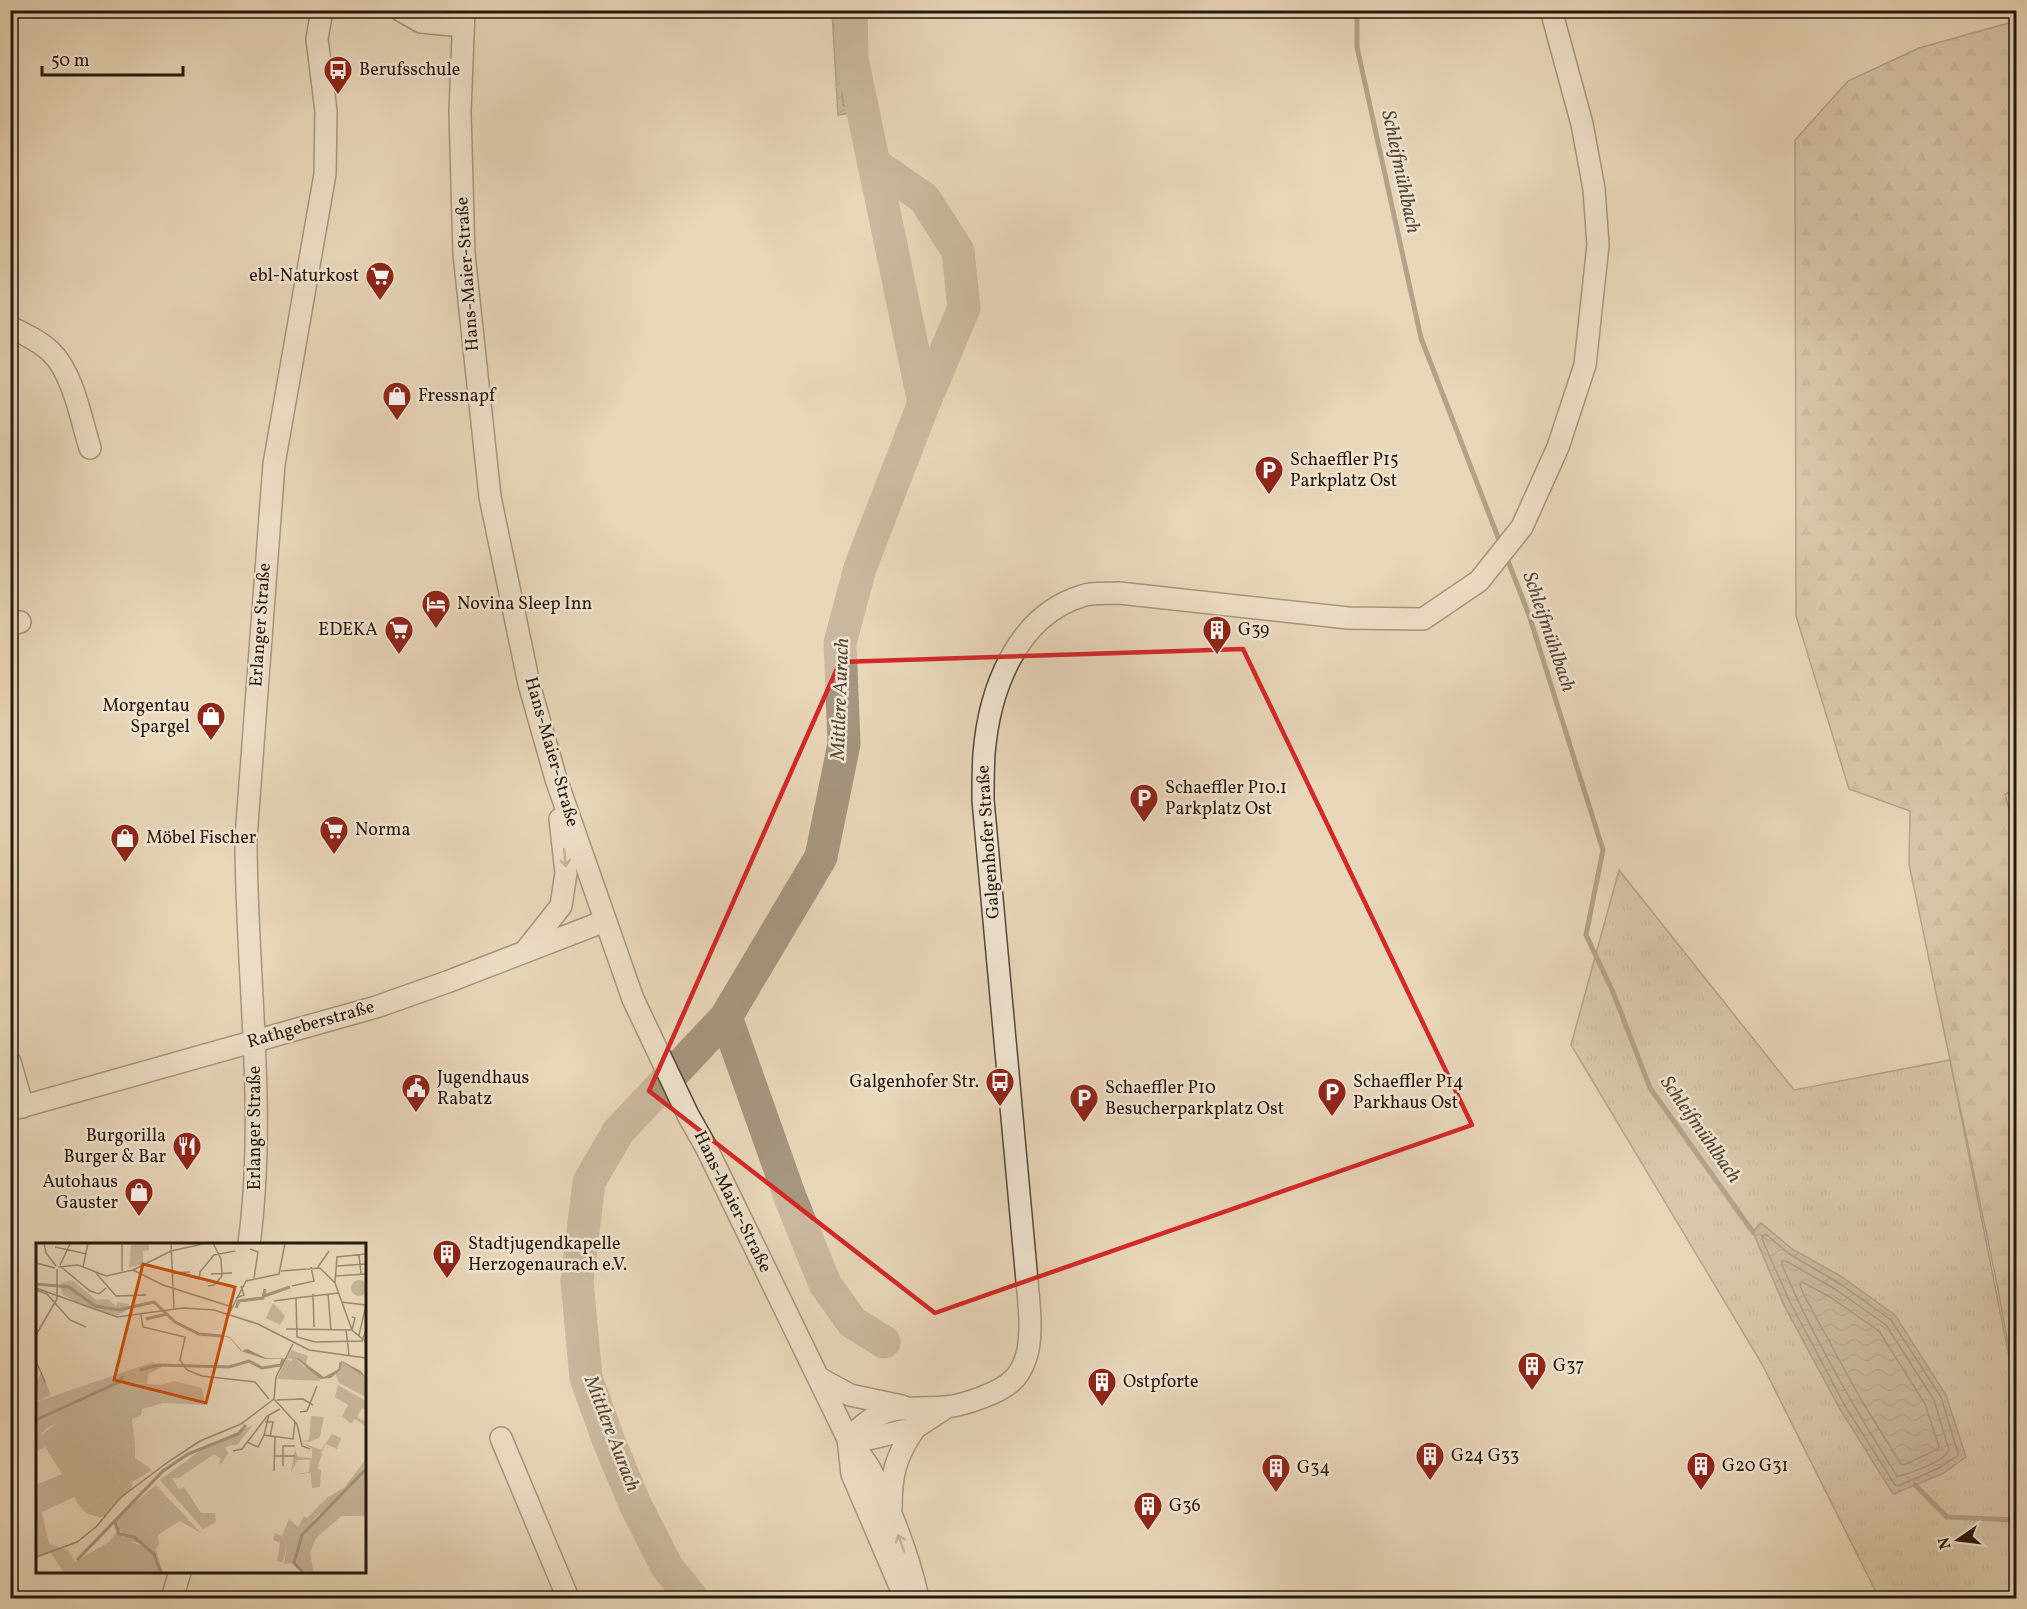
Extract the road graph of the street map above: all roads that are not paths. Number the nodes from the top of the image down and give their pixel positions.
1 (322, 10) edge
2 (400, 10) edge
3 (1551, 10) edge
4 (464, 18) edge
5 (10, 327) edge
6 (90, 448) dead end
7 (556, 779) junction
8 (605, 921) junction
9 (526, 950) junction
10 (254, 1041) junction
11 (10, 1062) edge
12 (17, 1109) edge
13 (249, 1243) edge
14 (819, 1378) junction
15 (914, 1418) junction
16 (501, 1438) dead end
17 (848, 1439) junction
18 (891, 1516) junction
19 (180, 1573) edge
20 (172, 1599) edge
21 (568, 1599) edge
22 (907, 1599) edge
23 (918, 1599) edge

1 - 10 street, Erlanger Straße
2 - 4 street
3 - 15 street, Galgenhofer Straße
4 - 7 street, Hans-Maier-Straße
5 - 6 street
7 - 8 street, Hans-Maier-Straße
7 -> 9 street
8 - 9 street, Rathgeberstraße
8 - 14 street, Hans-Maier-Straße
9 - 10 street, Rathgeberstraße
10 - 12 street, Rathgeberstraße
10 - 13 street, Erlanger Straße
11 - 12 street
14 - 15 street, Galgenhofer Straße
14 - 17 street, Hans-Maier-Straße
15 - 17 street, Galgenhofer Straße
15 - 18 street
16 - 21 street
17 - 18 street, Hans-Maier-Straße
17 - 22 street, Hans-Maier-Straße
23 -> 18 street, Hans-Maier-Straße
19 - 20 street

